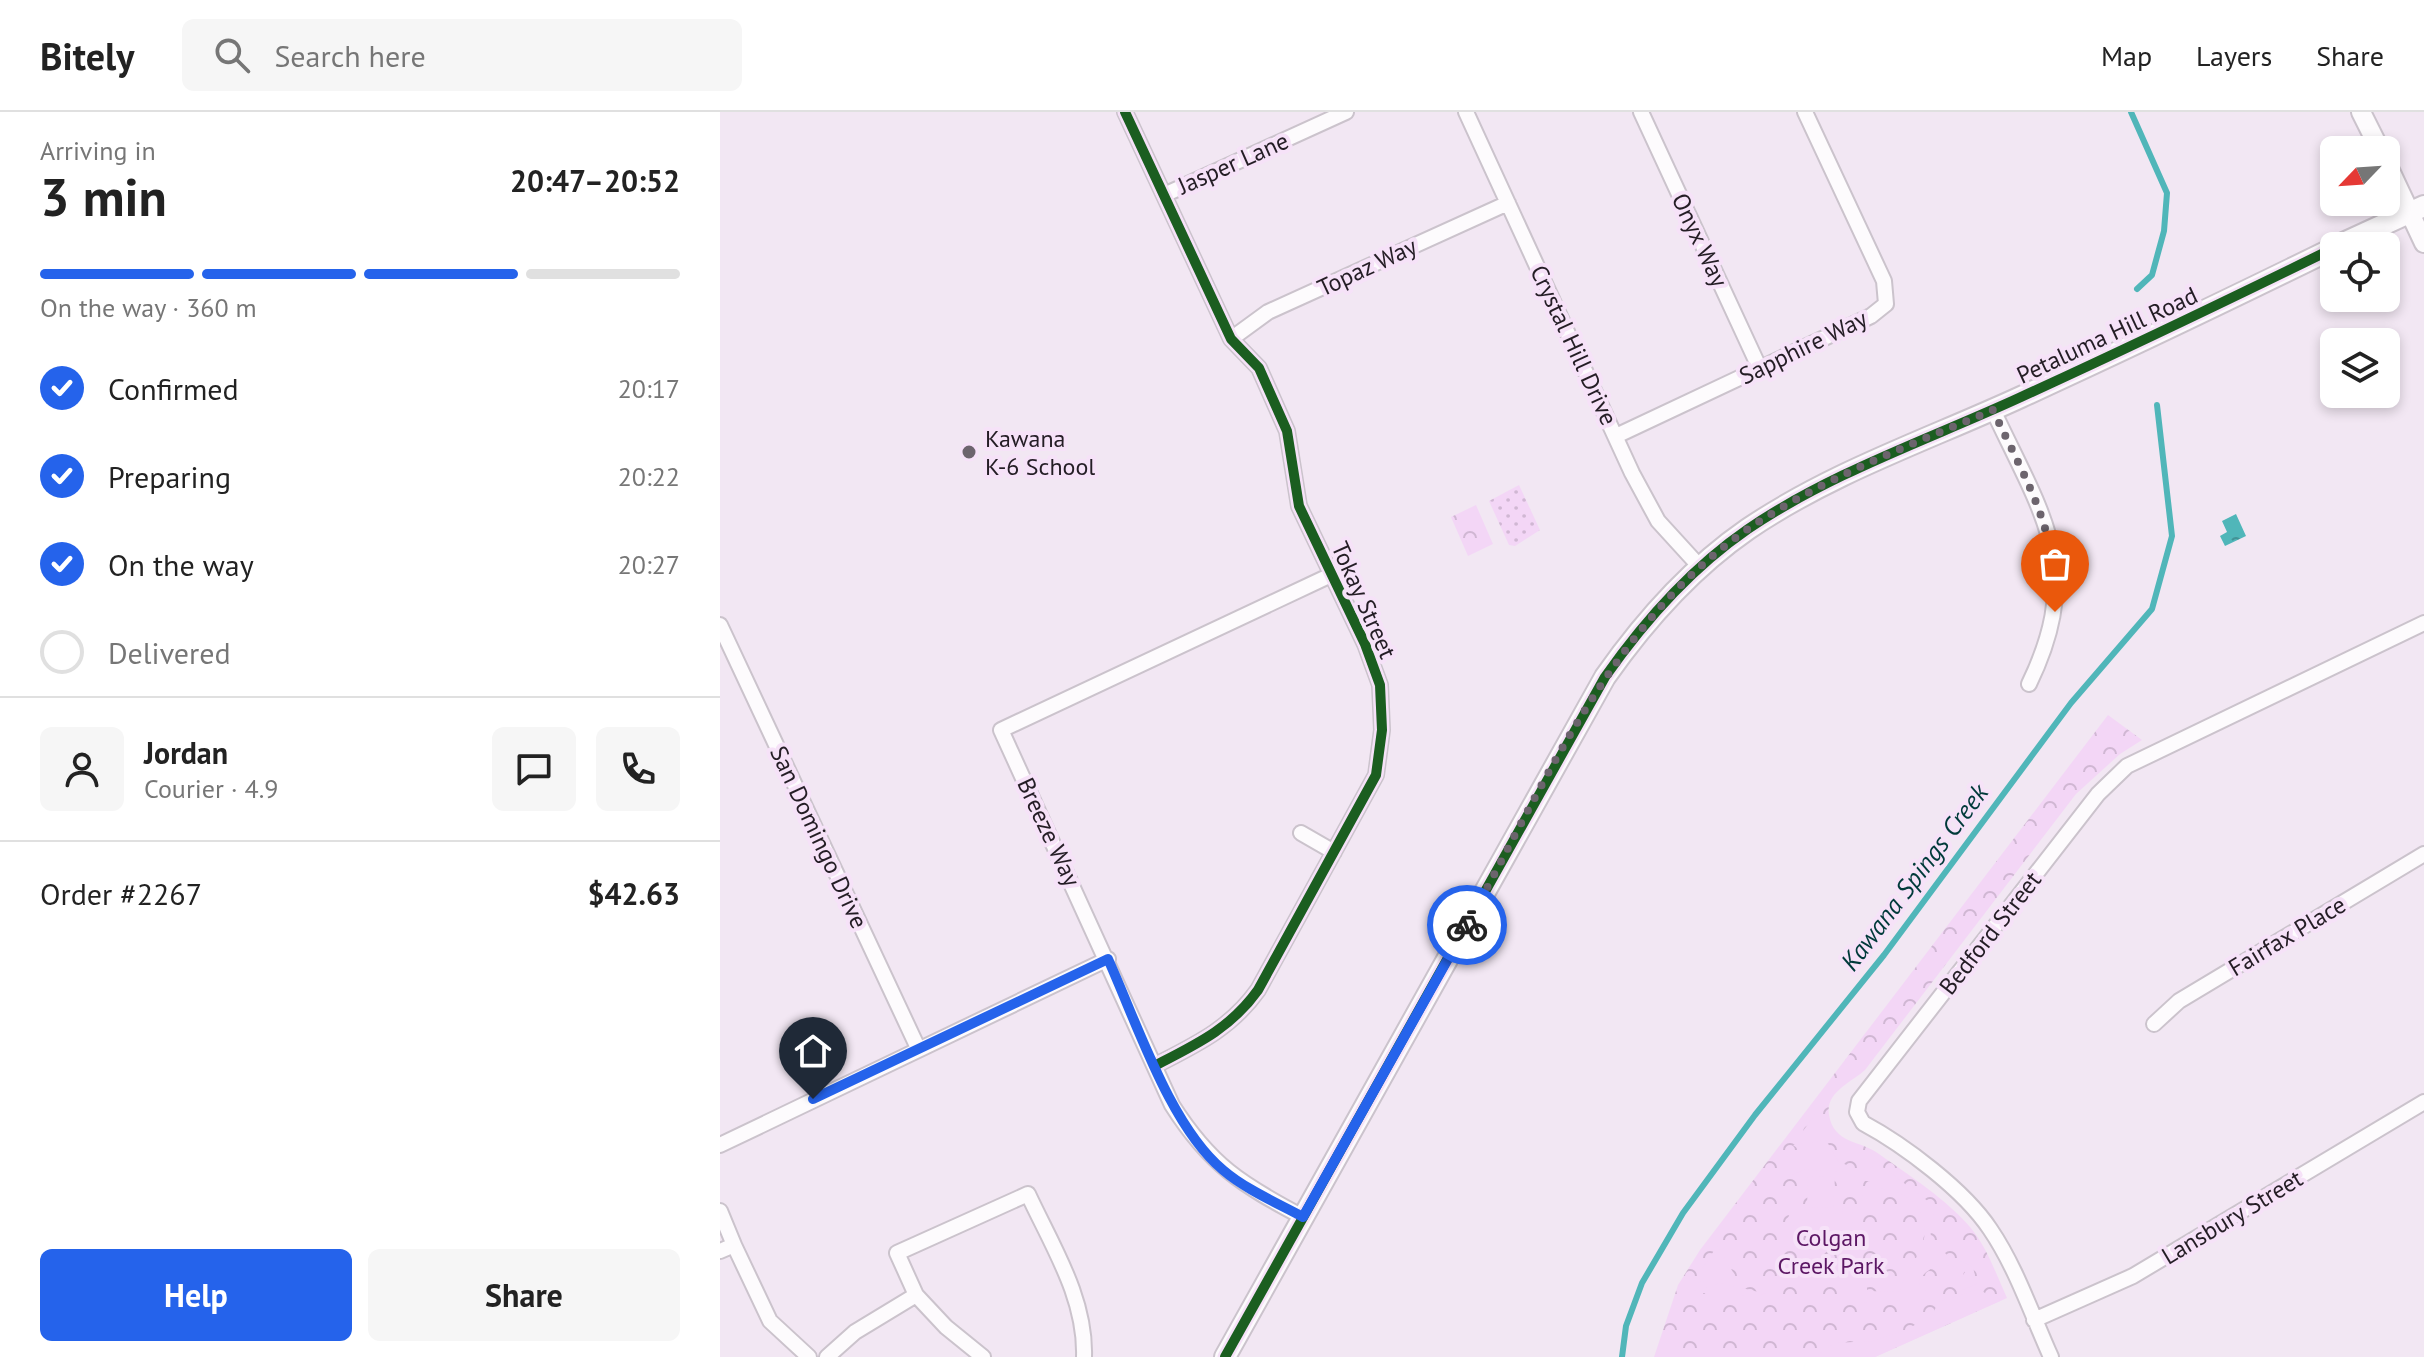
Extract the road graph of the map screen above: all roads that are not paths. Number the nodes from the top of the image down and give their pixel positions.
1 (1125, 112) edge
2 (1346, 112) edge
3 (1466, 112) edge
4 (1641, 112) edge
5 (1805, 112) edge
6 (2361, 112) edge
7 (2373, 136) edge
8 (2400, 183) edge
9 (1164, 195) junction
10 (1508, 203) junction
11 (2417, 209) edge
12 (2368, 232) edge
13 (2424, 243) edge
14 (2320, 255) edge
15 (1231, 339) junction
16 (1759, 367) junction
17 (1993, 410) junction
18 (1616, 436) junction
19 (1700, 567) junction
20 (1331, 575) junction
21 (2424, 623) edge
22 (720, 625) edge
23 (2029, 684) dead end
24 (1301, 833) dead end
25 (1334, 852) junction
26 (2424, 854) edge
27 (1108, 959) junction
28 (2154, 1024) dead end
29 (918, 1048) junction
30 (1156, 1065) junction
31 (2424, 1102) edge
32 (720, 1145) edge
33 (720, 1211) edge
34 (1303, 1217) junction
35 (727, 1248) edge
36 (916, 1295) junction
37 (2034, 1320) junction
38 (809, 1357) edge
39 (827, 1357) edge
40 (983, 1357) edge
41 (1084, 1357) edge
42 (1225, 1357) edge
43 (2051, 1357) edge

1 - 9 street, Tokay Street
2 - 9 street, Jasper Lane
3 - 10 street, Crystal Hill Drive
4 - 16 street, Onyx Way
5 - 16 street, Sapphire Way
6 - 7 street
8 - 11 street
9 - 15 street, Tokay Street
10 - 15 street, Topaz Way
10 - 18 street, Crystal Hill Drive
11 - 12 main road, Petaluma Hill Road
11 - 13 street
14 - 17 main road, Petaluma Hill Road
15 - 20 street, Tokay Street
16 - 18 street, Sapphire Way
17 - 19 main road, Petaluma Hill Road
17 - 23 street
18 - 19 street, Crystal Hill Drive
19 - 34 main road, Petaluma Hill Road
20 - 25 street, Tokay Street
20 - 27 street, Breeze Way
21 - 37 street, Bedford Street
22 - 29 street, San Domingo Drive
24 - 25 street
25 - 30 street, Tokay Street
26 - 28 street, Fairfax Place
27 - 29 street
27 - 30 street, Breeze Way
29 - 32 street
30 - 34 street, Breeze Way
31 - 37 street, Lansbury Street
33 - 35 street
34 - 42 main road, Petaluma Hill Road
35 - 38 street
36 - 39 street
36 - 40 street
36 - 41 street
37 - 43 street, Bedford Street

